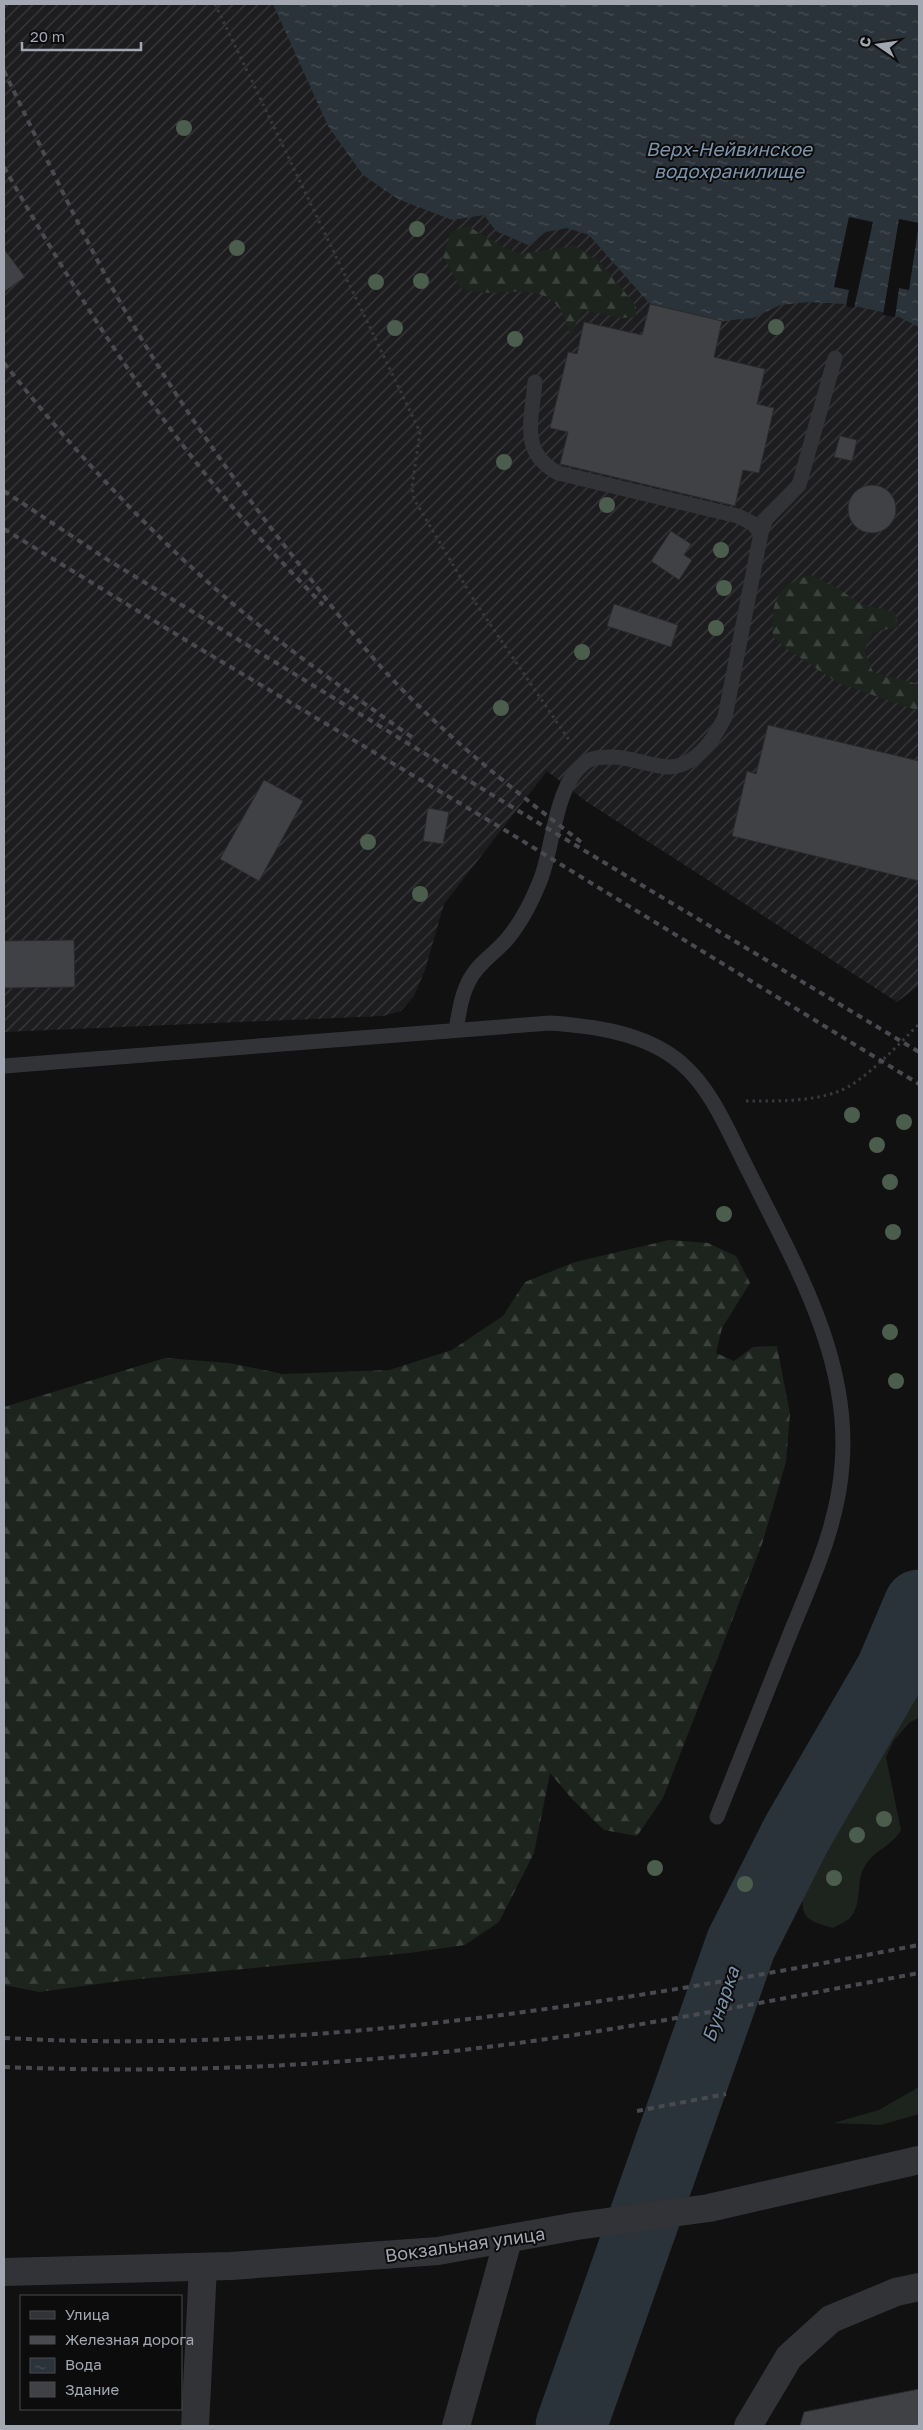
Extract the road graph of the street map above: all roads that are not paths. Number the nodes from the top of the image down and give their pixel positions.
1 (834, 358) dead end
2 (535, 382) dead end
3 (761, 533) junction
4 (456, 1030) junction
5 (4, 1066) edge
6 (717, 1817) dead end
7 (919, 2160) edge
8 (508, 2240) junction
9 (203, 2267) junction
10 (4, 2272) edge
11 (919, 2287) edge
12 (195, 2426) edge
13 (456, 2426) edge
14 (748, 2426) edge

1 - 3 lane
2 - 3 lane
3 - 4 lane
4 - 5 lane
4 - 6 lane
7 - 8 street, Вокзальная улица
8 - 9 street, Вокзальная улица
8 - 13 street
9 - 10 street, Вокзальная улица
9 - 12 street
11 - 14 street

